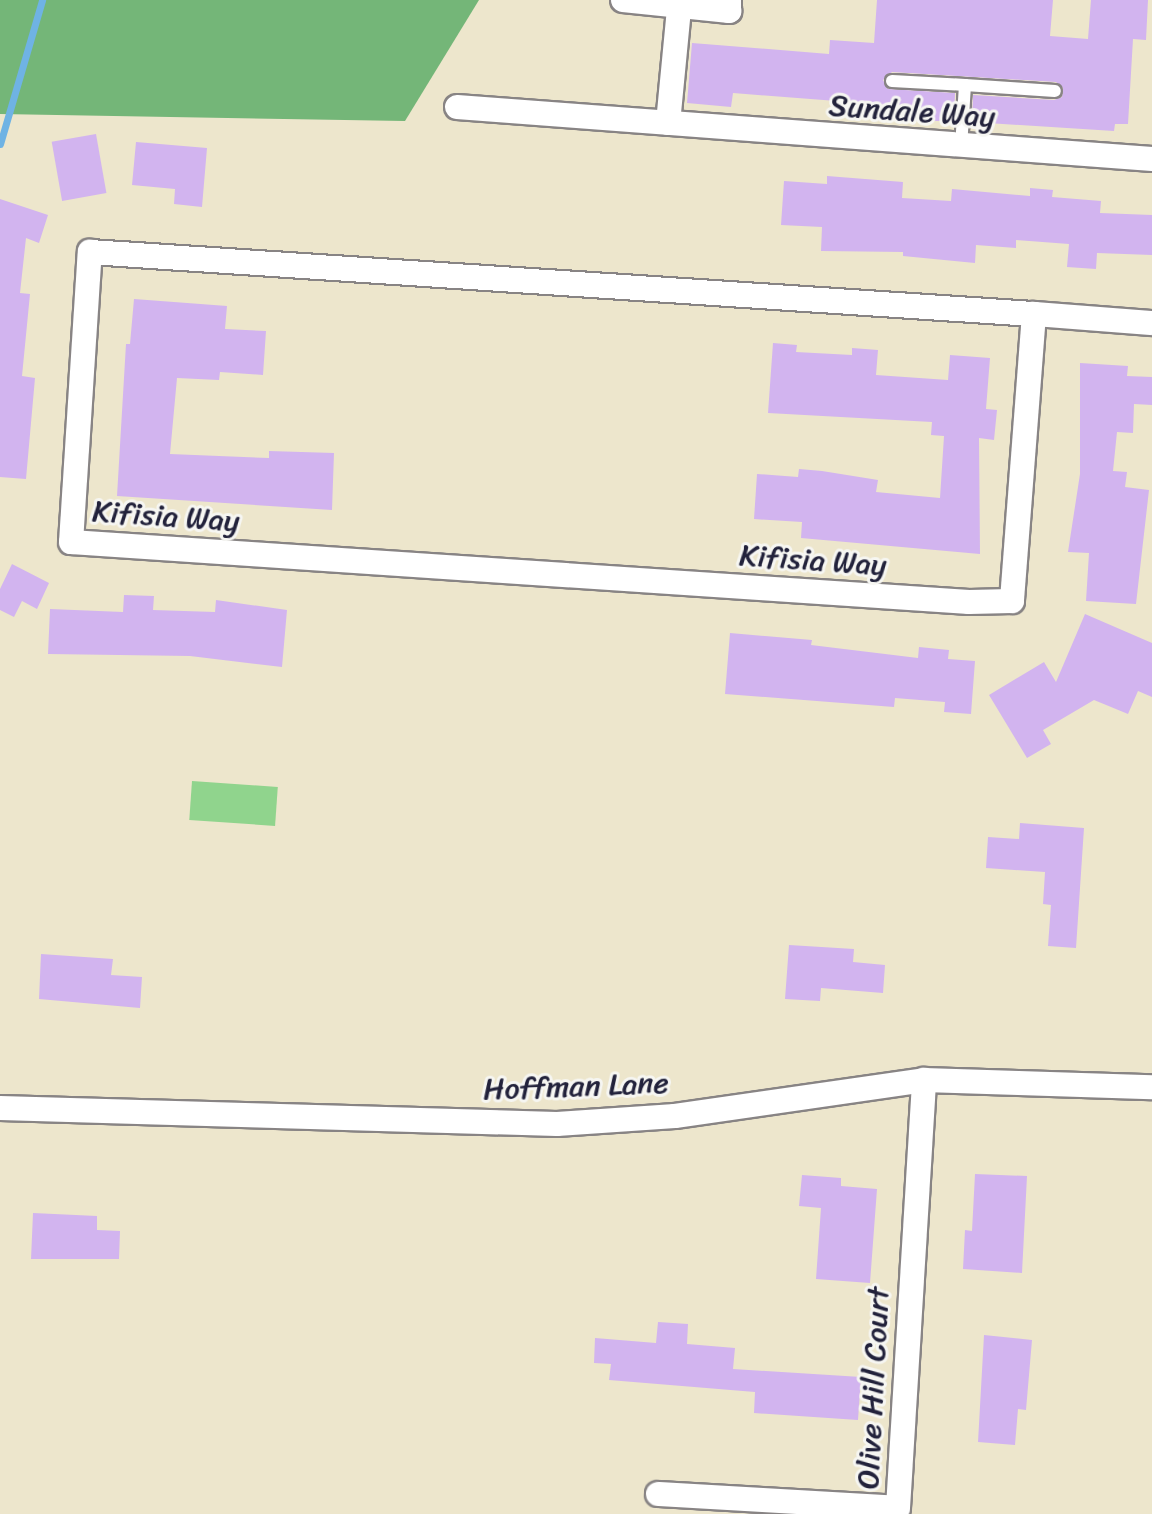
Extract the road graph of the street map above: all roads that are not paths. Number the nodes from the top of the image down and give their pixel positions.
1 (623, 0) edge
2 (729, 0) edge
3 (679, 8) junction
4 (892, 81) dead end
5 (965, 85) junction
6 (1055, 91) dead end
7 (457, 107) dead end
8 (668, 123) junction
9 (961, 147) junction
10 (1152, 159) edge
11 (1034, 314) junction
12 (1152, 323) edge
13 (924, 1080) junction
14 (1152, 1087) edge
15 (0, 1108) edge
16 (658, 1494) dead end

1 - 3 street
2 - 3 street
3 - 8 street
4 - 5 lane
5 - 6 lane
5 - 9 lane
7 - 8 street, Sundale Way
8 - 9 street, Sundale Way
9 - 10 street, Sundale Way
11 - 11 street, Kifisia Way
11 - 12 street, Kifisia Way
13 - 14 street, Hoffman Lane
13 - 15 street, Hoffman Lane
13 - 16 street, Olive Hill Court

